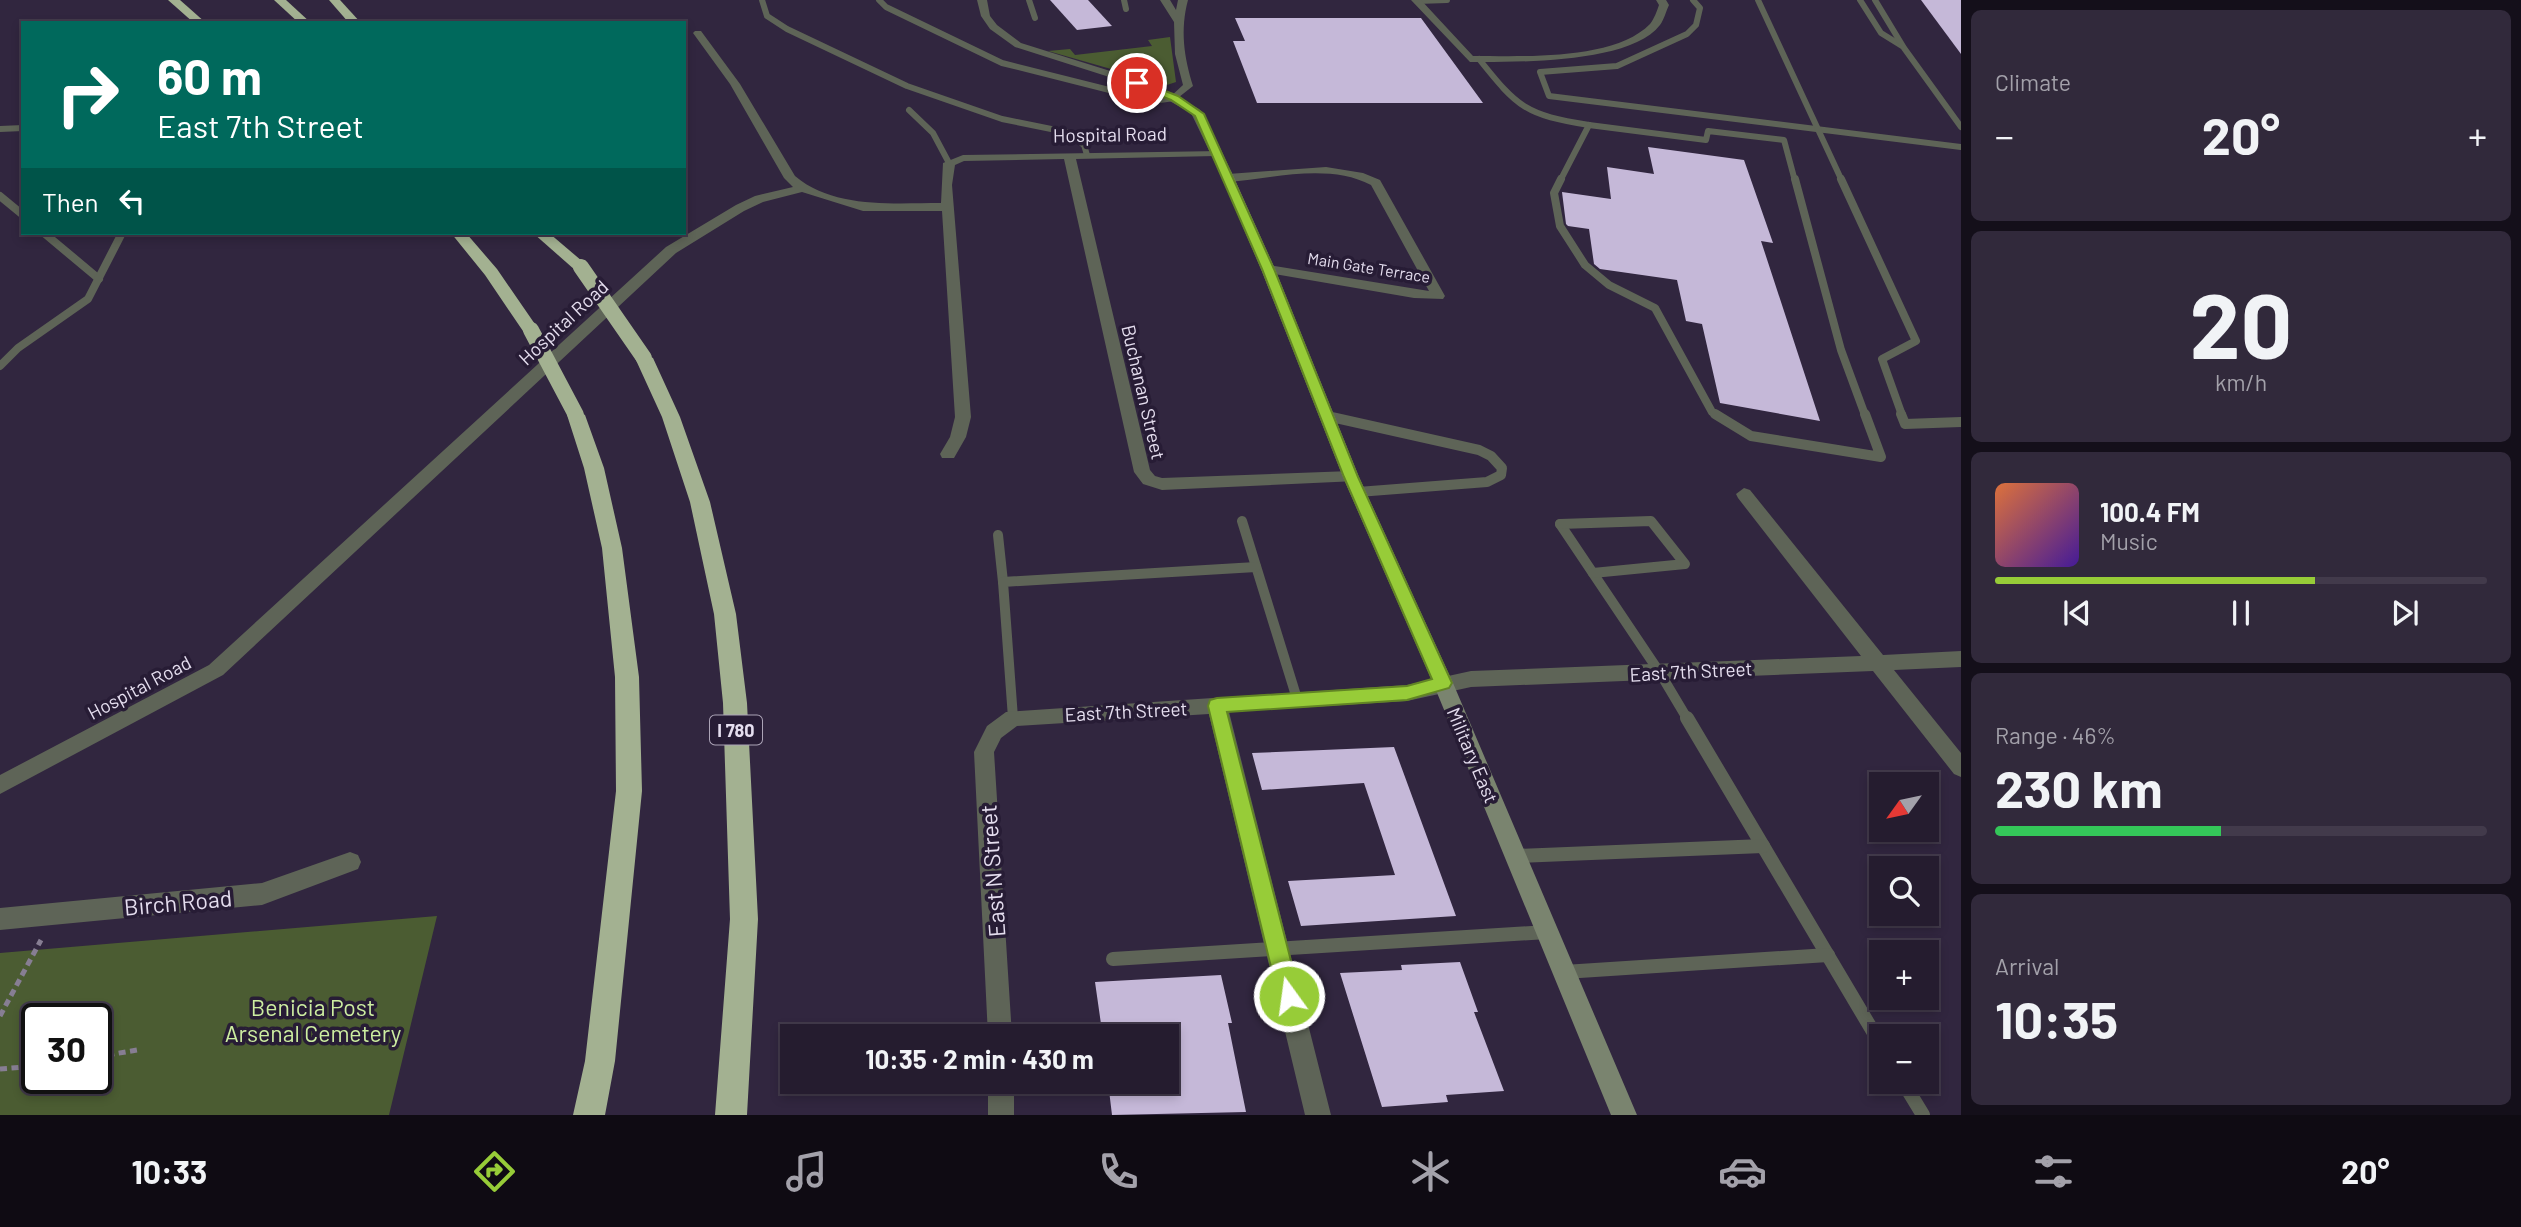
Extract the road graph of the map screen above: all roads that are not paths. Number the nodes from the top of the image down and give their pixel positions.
1 (173, 0) edge
2 (191, 0) edge
3 (279, 0) edge
4 (334, 0) edge
5 (762, 0) edge
6 (879, 0) edge
7 (982, 0) edge
8 (1028, 0) edge
9 (1124, 0) edge
10 (1165, 0) edge
11 (1183, 0) edge
12 (1441, 0) edge
13 (1447, 0) edge
14 (1661, 0) edge
15 (1693, 0) edge
16 (1758, 0) edge
17 (1860, 0) edge
18 (1875, 0) edge
19 (1416, 1) edge
20 (1126, 9) dead end
21 (1035, 18) dead end
22 (1177, 20) junction
23 (199, 21) edge
24 (213, 21) edge
25 (304, 21) edge
26 (354, 21) edge
27 (698, 33) dead end
28 (1904, 48) junction
29 (1474, 59) junction
30 (1174, 98) junction
31 (909, 110) dead end
32 (1589, 125) junction
33 (1961, 127) edge
34 (21, 128) edge
35 (0, 129) edge
36 (1818, 129) junction
37 (1961, 147) edge
38 (1216, 153) junction
39 (1069, 155) junction
40 (1087, 155) junction
41 (949, 163) junction
42 (1226, 174) junction
43 (802, 188) junction
44 (0, 196) edge
45 (948, 207) junction
46 (21, 213) edge
47 (46, 235) edge
48 (121, 235) edge
49 (460, 235) edge
50 (542, 235) edge
51 (561, 235) edge
52 (581, 267) junction
53 (1268, 269) junction
54 (99, 279) junction
55 (0, 366) edge
56 (1327, 416) junction
57 (1961, 422) edge
58 (948, 454) dead end
59 (1355, 484) junction
60 (1744, 494) dead end
61 (1242, 521) dead end
62 (998, 535) dead end
63 (1256, 567) junction
64 (1593, 573) junction
65 (1003, 582) junction
66 (1961, 659) edge
67 (1880, 663) junction
68 (1660, 673) junction
69 (1443, 683) junction
70 (1298, 702) junction
71 (1217, 706) junction
72 (1013, 718) junction
73 (1961, 768) edge
74 (0, 785) edge
75 (1763, 846) junction
76 (1516, 856) junction
77 (350, 862) dead end
78 (0, 919) edge
79 (1547, 932) junction
80 (1278, 949) junction
81 (1828, 955) junction
82 (1113, 959) dead end
83 (1564, 972) junction
84 (1000, 1024) edge
85 (1869, 1025) edge
86 (1000, 1094) edge
87 (1910, 1094) edge
88 (589, 1115) edge
89 (731, 1115) edge
90 (1001, 1115) edge
91 (1318, 1115) edge
92 (1624, 1115) edge
93 (1923, 1115) edge

1 - 23 highway
2 - 24 highway
3 - 25 highway
4 - 26 highway
5 - 40 lane
6 - 30 lane
7 - 30 street, Military East
8 - 21 lane
9 - 20 lane
10 - 22 street
11 - 22 street
12 - 13 lane
12 - 19 lane
14 - 29 street
15 - 36 lane
16 - 36 lane
17 - 28 lane
18 - 28 lane
19 - 29 street
22 - 30 street
27 - 43 street
28 - 33 lane
29 - 32 lane
30 - 38 street, Military East
31 - 41 lane
32 - 32 lane
34 - 35 lane
36 - 37 lane
36 - 57 lane
38 - 40 street, Hospital Road
38 - 42 street, Military East
39 - 40 street, Hospital Road
39 - 41 street, Hospital Road
39 - 59 street, Buchanan Street
41 - 45 street
42 - 53 main road, Military East
42 - 53 street, Main Gate Terrace
43 - 45 street
43 - 74 street, Hospital Road
44 - 46 lane
45 - 58 street
47 - 54 lane
48 - 54 lane
49 - 88 highway, bridge
50 - 52 highway, I 780
51 - 52 highway
52 - 89 highway, I 780, bridge
53 - 56 main road, Military East
54 - 55 lane
56 - 59 main road, Military East
56 - 59 lane
59 - 69 main road, Military East
60 - 67 street
61 - 63 lane
62 - 65 lane
63 - 65 lane
63 - 70 lane
64 - 64 lane
64 - 68 lane
65 - 72 lane
66 - 67 street, East 7th Street
67 - 68 street, East 7th Street
67 - 73 street
68 - 69 street, East 7th Street
68 - 75 lane
69 - 70 street, East 7th Street
69 - 76 main road, Military East
70 - 71 street, East 7th Street
71 - 72 street, East 7th Street
71 - 80 street
72 - 84 street, East N Street
75 - 76 lane
75 - 81 lane
76 - 79 main road, Military East
77 - 78 street, Birch Road
79 - 80 lane
79 - 83 main road, Military East
80 - 82 lane
80 - 91 street
81 - 83 lane
81 - 85 lane
83 - 92 main road, Military East
86 - 90 street
87 - 93 lane

